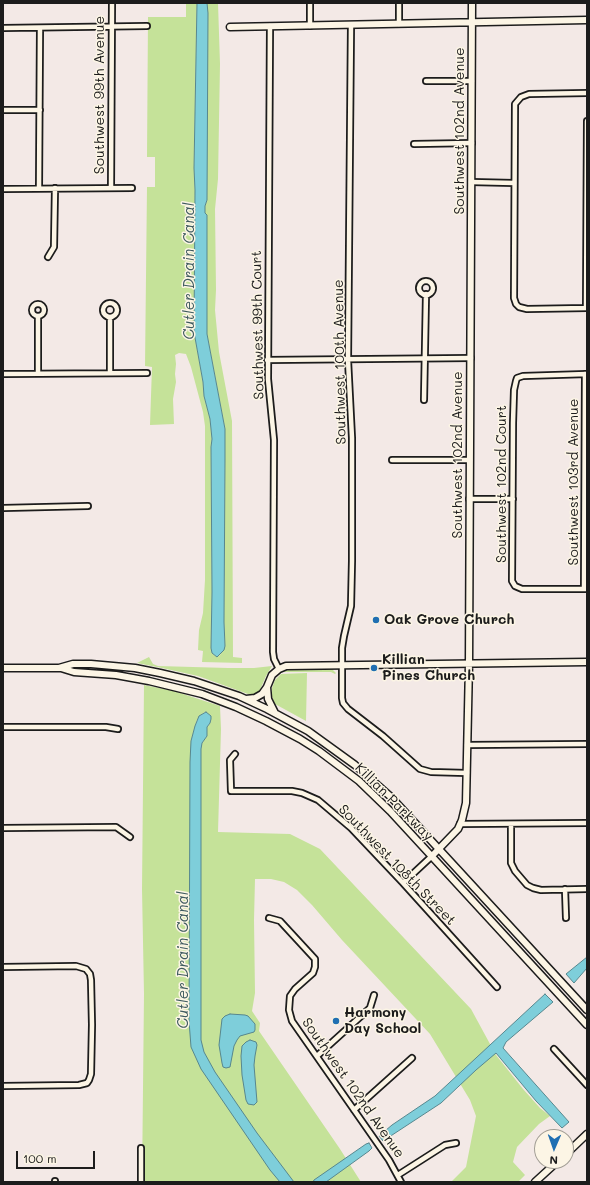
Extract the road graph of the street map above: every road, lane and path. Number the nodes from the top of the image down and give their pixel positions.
1 (112, 3) edge
2 (310, 3) edge
3 (399, 3) edge
4 (472, 3) edge
5 (587, 20) edge
6 (472, 22) junction
7 (399, 24) junction
8 (351, 25) junction
9 (147, 26) dead end
10 (270, 26) junction
11 (310, 26) junction
12 (112, 27) junction
13 (230, 27) dead end
14 (3, 28) edge
15 (40, 28) junction
16 (426, 81) dead end
17 (472, 81) junction
18 (587, 93) edge
19 (3, 110) edge
20 (40, 110) junction
21 (587, 121) edge
22 (472, 143) junction
23 (414, 144) dead end
24 (587, 164) edge
25 (471, 182) junction
26 (514, 182) junction
27 (39, 188) junction
28 (55, 188) junction
29 (111, 188) junction
30 (132, 188) dead end
31 (3, 189) edge
32 (587, 236) edge
33 (48, 257) dead end
34 (426, 294) dead end
35 (586, 308) edge
36 (38, 317) dead end
37 (110, 317) dead end
38 (471, 358) junction
39 (425, 359) junction
40 (268, 360) junction
41 (348, 360) junction
42 (38, 373) junction
43 (110, 373) junction
44 (147, 373) dead end
45 (3, 374) edge
46 (586, 374) edge
47 (424, 400) dead end
48 (586, 446) edge
49 (392, 460) dead end
50 (470, 460) junction
51 (469, 499) junction
52 (512, 499) junction
53 (88, 506) dead end
54 (3, 508) edge
55 (586, 518) edge
56 (585, 589) edge
57 (587, 662) edge
58 (342, 664) junction
59 (469, 664) junction
60 (3, 668) edge
61 (59, 668) junction
62 (279, 669) junction
63 (267, 687) junction
64 (246, 700) junction
65 (274, 713) junction
66 (3, 728) edge
67 (118, 729) dead end
68 (587, 744) edge
69 (468, 745) junction
70 (235, 754) dead end
71 (467, 773) junction
72 (587, 823) edge
73 (460, 824) junction
74 (511, 824) junction
75 (3, 828) edge
76 (130, 837) dead end
77 (439, 848) junction
78 (432, 856) junction
79 (402, 883) junction
80 (565, 889) junction
81 (587, 889) edge
82 (269, 918) dead end
83 (566, 918) dead end
84 (3, 967) edge
85 (497, 987) dead end
86 (374, 995) dead end
87 (587, 1010) edge
88 (587, 1025) edge
89 (554, 1049) dead end
90 (317, 1056) junction
91 (412, 1058) dead end
92 (587, 1085) edge
93 (3, 1086) edge
94 (354, 1110) junction
95 (587, 1134) edge
96 (456, 1143) dead end
97 (574, 1146) edge
98 (141, 1148) dead end
99 (549, 1169) edge
100 (398, 1175) junction
101 (140, 1182) edge
102 (401, 1182) edge
103 (535, 1182) edge

1 - 12 street, Southwest 99th Avenue
2 - 11 street
3 - 7 street
4 - 6 street, Southwest 102nd Avenue
5 - 6 street
6 - 7 street
6 - 17 street, Southwest 102nd Avenue
7 - 8 street
8 - 11 street
8 - 41 street, Southwest 100th Avenue
9 - 12 street
10 - 11 street
10 - 13 street
10 - 40 street, Southwest 99th Court
12 - 15 street
12 - 29 street, Southwest 99th Avenue
14 - 15 street
15 - 20 street
16 - 17 street
17 - 22 street, Southwest 102nd Avenue
18 - 26 street
19 - 20 street
20 - 27 street
21 - 24 street
22 - 23 street
22 - 25 street, Southwest 102nd Avenue
24 - 32 street
25 - 26 street
25 - 38 street, Southwest 102nd Avenue
26 - 35 street
27 - 28 street
27 - 31 street
28 - 29 street
28 - 33 street
29 - 30 street
32 - 35 street
34 - 39 street
36 - 42 street
37 - 43 street
38 - 39 street
38 - 50 street, Southwest 102nd Avenue
39 - 41 street
39 - 47 street
40 - 41 street
40 - 62 street, Southwest 99th Court
41 - 58 street, Southwest 100th Avenue
42 - 43 street
42 - 45 street
43 - 44 street
46 - 48 street, Southwest 103rd Avenue
46 - 52 street, Southwest 102nd Court
48 - 55 street, Southwest 103rd Avenue
49 - 50 street
50 - 51 street, Southwest 102nd Avenue
51 - 52 street
51 - 59 street, Southwest 102nd Avenue
52 - 56 street, Southwest 102nd Court
53 - 54 street
55 - 56 street, Southwest 103rd Avenue
57 - 59 street
58 - 59 street
58 - 62 street
58 - 71 street, Southwest 100th Avenue
59 - 69 street, Southwest 102nd Avenue
60 - 61 street, Killian Parkway
61 - 64 street, Killian Parkway
61 - 78 street, Killian Parkway
62 - 63 street
63 - 64 street
63 - 65 street
64 - 65 street, Killian Parkway
65 - 77 street, Killian Parkway
66 - 67 street
68 - 69 street
69 - 71 street, Southwest 102nd Avenue
70 - 79 street, Southwest 108th Street
71 - 73 street, Southwest 102nd Avenue
72 - 74 street
73 - 74 street
73 - 77 street, Southwest 102nd Avenue
74 - 80 street
75 - 76 street
77 - 78 street, Southwest 102nd Avenue
77 - 87 street, Killian Parkway
78 - 79 street, Southwest 102nd Avenue
78 - 88 street, Killian Parkway
79 - 85 street, Southwest 108th Street
80 - 81 street
80 - 83 street
82 - 90 street, Southwest 102nd Avenue
84 - 93 street
86 - 90 street
89 - 92 street
90 - 94 street, Southwest 102nd Avenue
91 - 94 street
94 - 100 street, Southwest 102nd Avenue
95 - 97 street
96 - 100 street
98 - 101 street
99 - 103 street
100 - 102 street, Southwest 102nd Avenue

